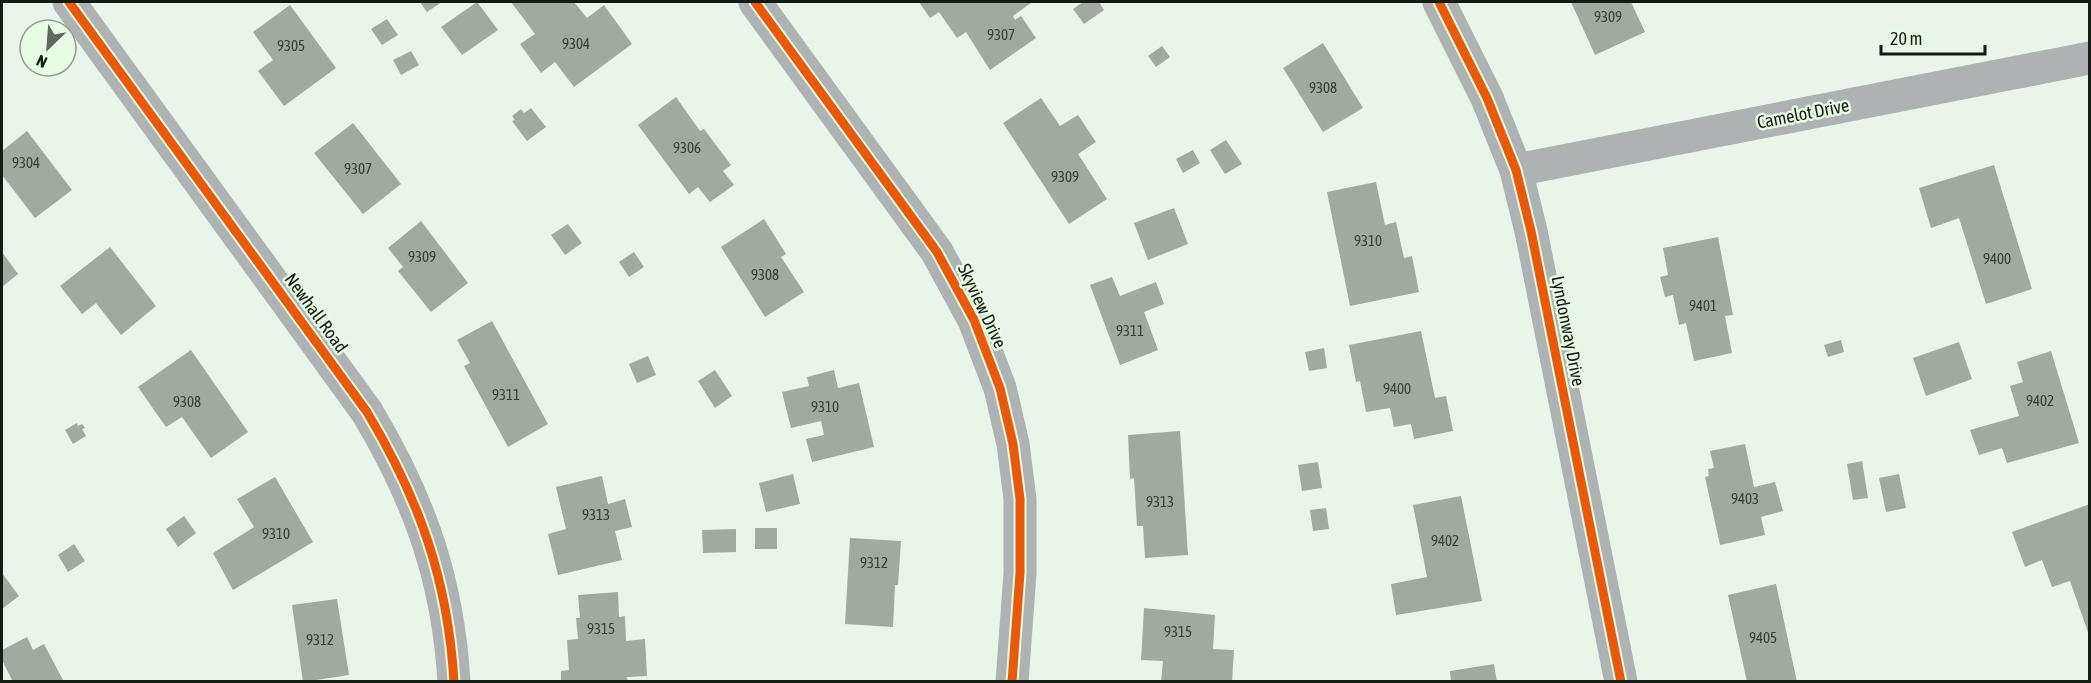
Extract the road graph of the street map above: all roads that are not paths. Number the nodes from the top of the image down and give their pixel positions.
1 (69, 2) edge
2 (755, 2) edge
3 (1439, 2) edge
4 (2090, 58) edge
5 (1516, 170) junction
6 (454, 681) edge
7 (1012, 681) edge
8 (1620, 681) edge

1 - 6 street, Newhall Road
2 - 7 street, Skyview Drive
3 - 5 street, Lyndonway Drive
4 - 5 street, Camelot Drive
5 - 8 street, Lyndonway Drive

